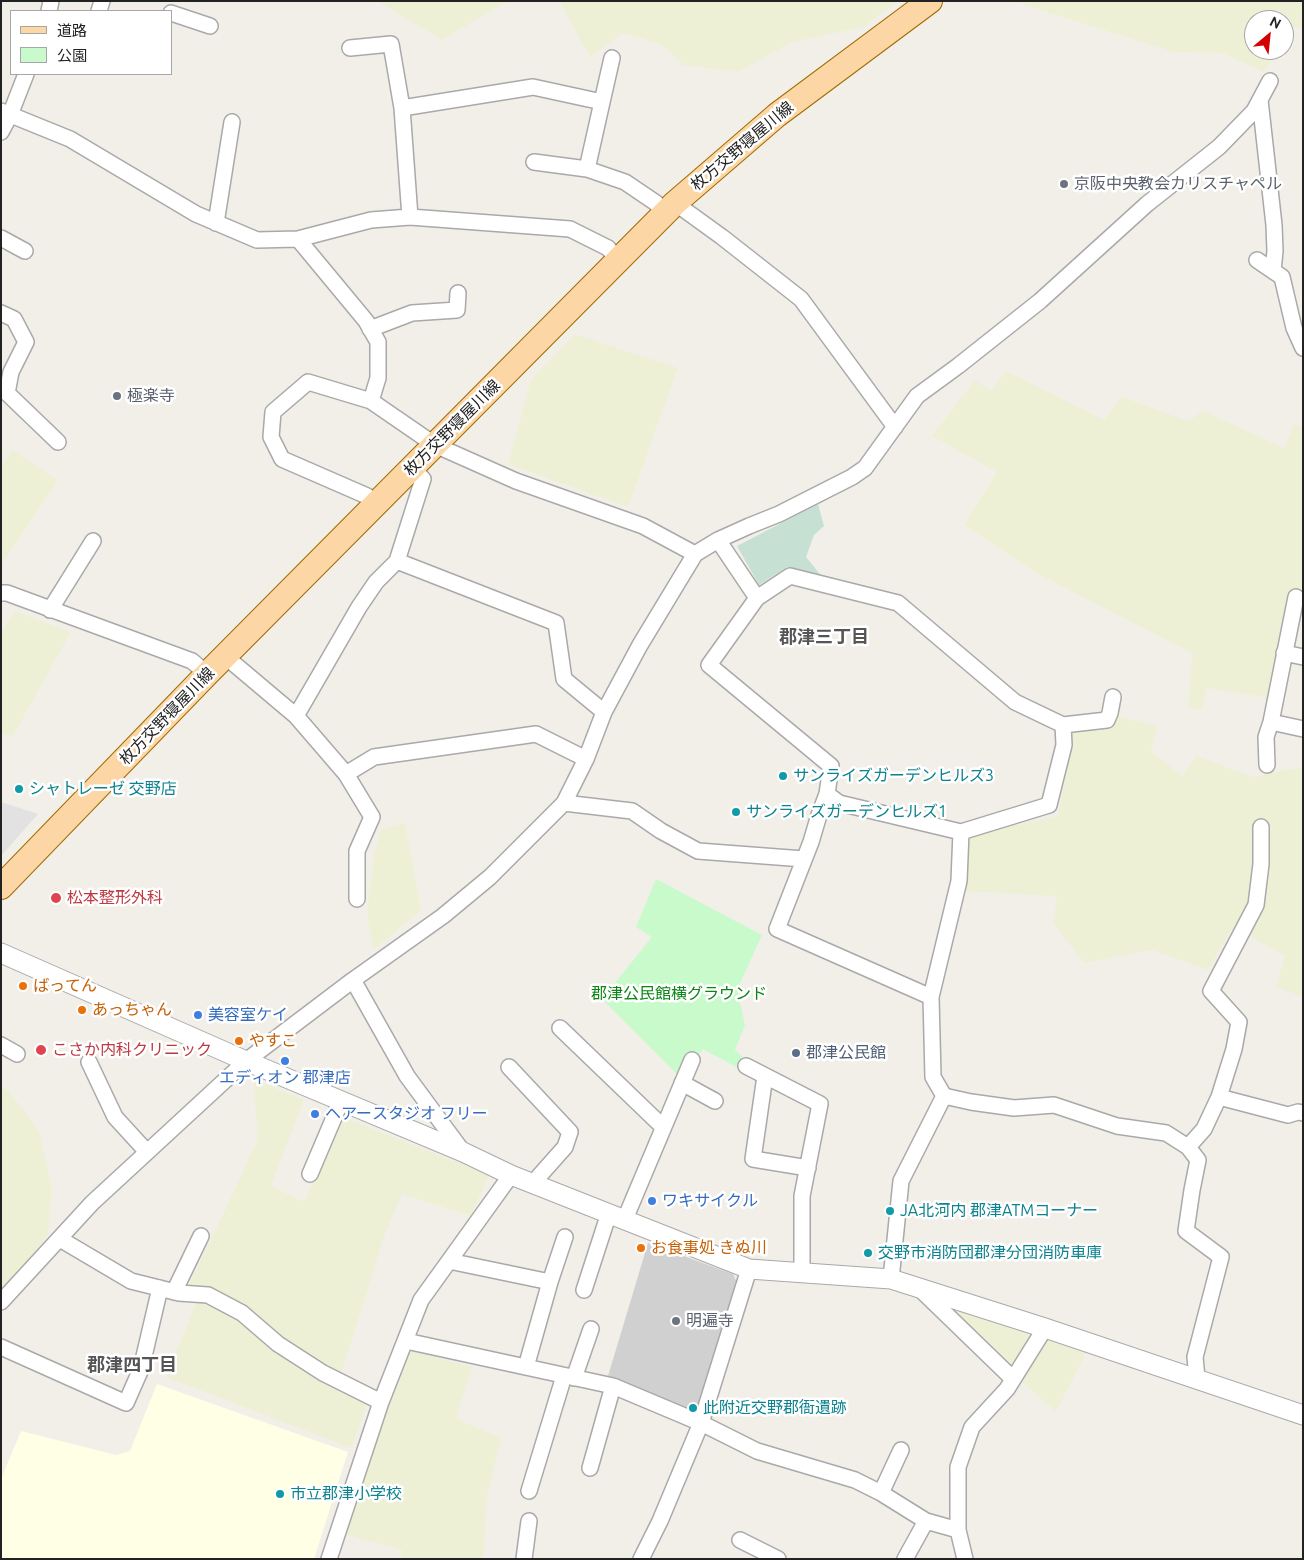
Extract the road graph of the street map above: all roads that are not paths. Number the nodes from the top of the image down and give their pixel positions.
1 (930, 1) edge
2 (172, 13) edge
3 (210, 26) dead end
4 (350, 48) dead end
5 (612, 58) dead end
6 (25, 75) edge
7 (1270, 81) dead end
8 (1260, 100) junction
9 (602, 102) junction
10 (402, 108) junction
11 (6, 113) edge
12 (232, 122) dead end
13 (1, 132) edge
14 (534, 162) dead end
15 (587, 169) junction
16 (670, 208) junction
17 (410, 217) junction
18 (216, 223) junction
19 (1, 238) edge
20 (298, 240) junction
21 (25, 250) dead end
22 (618, 260) junction
23 (1257, 260) dead end
24 (1273, 271) junction
25 (458, 293) dead end
26 (1, 313) edge
27 (370, 329) junction
28 (1303, 348) edge
29 (371, 400) junction
30 (895, 426) junction
31 (58, 442) dead end
32 (435, 445) junction
33 (413, 468) junction
34 (376, 504) junction
35 (718, 540) junction
36 (93, 541) dead end
37 (695, 554) junction
38 (397, 561) junction
39 (1, 593) edge
40 (1296, 597) dead end
41 (757, 598) junction
42 (50, 610) junction
43 (1284, 653) junction
44 (226, 657) junction
45 (1303, 657) edge
46 (207, 674) junction
47 (1113, 697) dead end
48 (604, 712) junction
49 (296, 716) junction
50 (1270, 722) junction
51 (1063, 725) junction
52 (1303, 729) edge
53 (586, 759) junction
54 (1267, 765) dead end
55 (346, 774) junction
56 (827, 794) junction
57 (564, 803) junction
58 (1261, 827) dead end
59 (960, 832) junction
60 (804, 859) junction
61 (1, 887) edge
62 (357, 898) dead end
63 (1, 953) edge
64 (353, 980) junction
65 (931, 997) junction
66 (560, 1028) dead end
67 (1, 1045) edge
68 (18, 1054) dead end
69 (692, 1060) dead end
70 (246, 1061) junction
71 (89, 1062) dead end
72 (746, 1066) dead end
73 (509, 1067) dead end
74 (765, 1076) junction
75 (682, 1083) junction
76 (944, 1096) junction
77 (1218, 1097) junction
78 (341, 1101) junction
79 (715, 1101) dead end
80 (1303, 1113) edge
81 (663, 1127) junction
82 (1188, 1147) junction
83 (147, 1152) junction
84 (463, 1152) junction
85 (808, 1168) junction
86 (310, 1174) dead end
87 (511, 1175) junction
88 (534, 1183) junction
89 (617, 1216) junction
90 (201, 1236) dead end
91 (565, 1237) dead end
92 (60, 1239) junction
93 (449, 1261) junction
94 (749, 1269) junction
95 (802, 1273) junction
96 (891, 1279) junction
97 (550, 1282) junction
98 (918, 1287) junction
99 (167, 1290) junction
100 (584, 1290) dead end
101 (1, 1302) edge
102 (1045, 1328) junction
103 (591, 1329) dead end
104 (406, 1342) junction
105 (1, 1347) edge
106 (526, 1367) junction
107 (569, 1377) junction
108 (1197, 1378) junction
109 (1013, 1379) junction
110 (613, 1386) junction
111 (381, 1402) junction
112 (1303, 1415) edge
113 (701, 1422) junction
114 (901, 1450) dead end
115 (590, 1468) dead end
116 (528, 1491) dead end
117 (881, 1493) junction
118 (529, 1521) dead end
119 (926, 1521) junction
120 (958, 1530) junction
121 (740, 1540) dead end
122 (329, 1559) edge
123 (524, 1559) edge
124 (641, 1559) edge
125 (778, 1559) edge
126 (905, 1559) edge
127 (965, 1559) edge

1 - 16 main road, 枚方交野寝屋川線
2 - 3 street
4 - 10 street
5 - 9 street
6 - 11 street
7 - 8 street
8 - 24 street
8 - 30 street
9 - 10 street
9 - 15 street
10 - 17 street
11 - 13 street
11 - 18 street
12 - 18 street
14 - 15 street
15 - 16 street
16 - 22 main road, 枚方交野寝屋川線
16 - 30 street
17 - 20 street
17 - 22 street
18 - 20 street
19 - 21 street
20 - 27 street
22 - 32 main road, 枚方交野寝屋川線
23 - 24 street
24 - 28 street
25 - 27 street
26 - 31 street
27 - 29 street
29 - 32 street
29 - 34 street
30 - 35 street
32 - 33 main road, 枚方交野寝屋川線
32 - 37 street
33 - 34 main road, 枚方交野寝屋川線
33 - 38 street
34 - 44 main road, 枚方交野寝屋川線
35 - 37 street
35 - 41 street
36 - 42 street
37 - 48 street
38 - 48 street
38 - 49 street
39 - 42 street
40 - 43 street
41 - 51 street
41 - 56 street
42 - 46 street
43 - 45 street
43 - 50 street
44 - 46 main road, 枚方交野寝屋川線
44 - 49 street
46 - 61 main road, 枚方交野寝屋川線
47 - 51 street
48 - 53 street
49 - 55 street
50 - 52 street
50 - 54 street
51 - 59 street
53 - 55 street
53 - 57 street
55 - 62 street
56 - 59 street
56 - 60 street
57 - 60 street
57 - 64 street
58 - 77 street
59 - 65 street
60 - 65 street
63 - 70 street
64 - 70 street
64 - 84 street
65 - 76 street
66 - 81 street
67 - 68 street
69 - 75 street
70 - 78 street
70 - 83 street
71 - 83 street
72 - 74 street
73 - 88 street
74 - 85 street
74 - 85 street
75 - 79 street
75 - 81 street
76 - 82 street
76 - 96 street
77 - 80 street
77 - 82 street
78 - 84 street
78 - 86 street
81 - 89 street
82 - 108 street
83 - 92 street
84 - 87 street
85 - 95 street
87 - 88 street
87 - 93 street
88 - 89 street
89 - 94 street
89 - 100 street
90 - 99 street
91 - 97 street
92 - 99 street
92 - 101 street
93 - 97 street
93 - 104 street
94 - 95 street
94 - 113 street
95 - 96 street
96 - 98 street
97 - 106 street
98 - 102 street
98 - 109 street
99 - 105 street
99 - 111 street
102 - 108 street
102 - 109 street
103 - 107 street
104 - 106 street
104 - 111 street
106 - 107 street
107 - 110 street
107 - 116 street
108 - 112 street
109 - 120 street
110 - 113 street
110 - 115 street
111 - 122 street
113 - 117 street
113 - 124 street
114 - 117 street
117 - 119 street
118 - 123 street
119 - 120 street
119 - 126 street
120 - 127 street
121 - 125 street

